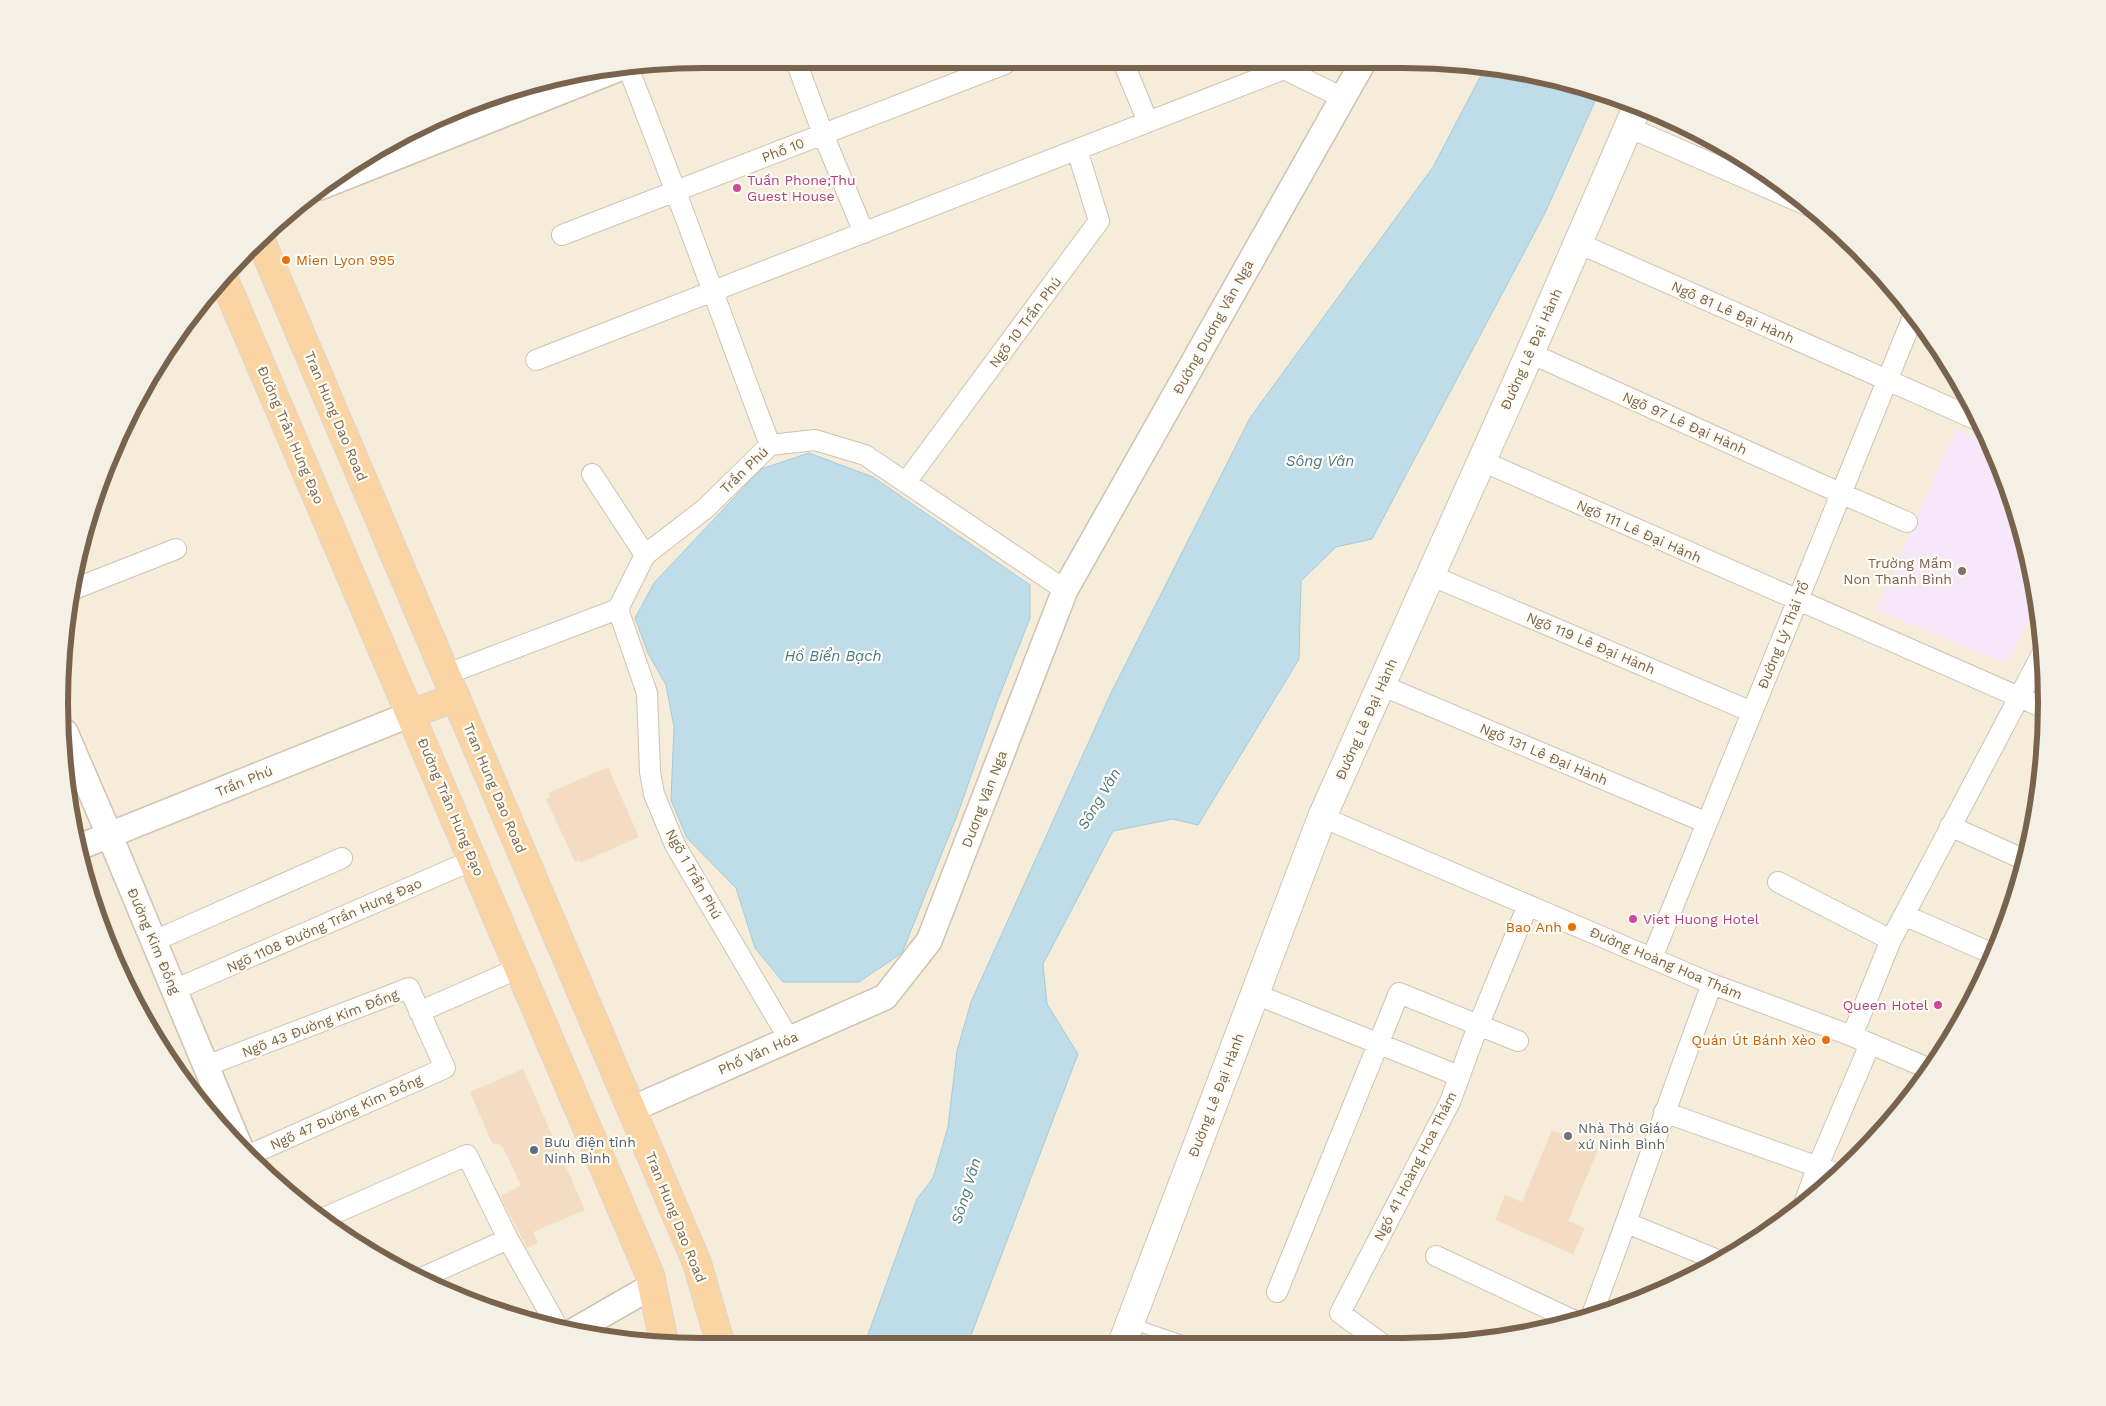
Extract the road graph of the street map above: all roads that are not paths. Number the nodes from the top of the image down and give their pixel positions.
1 (798, 68) edge
2 (995, 68) edge
3 (1126, 68) edge
4 (1360, 68) edge
5 (632, 72) edge
6 (600, 76) edge
7 (1343, 98) junction
8 (1633, 116) edge
9 (1148, 122) junction
10 (823, 134) junction
11 (1077, 150) junction
12 (350, 175) edge
13 (1776, 189) edge
14 (677, 191) junction
15 (864, 233) junction
16 (562, 235) dead end
17 (1578, 243) junction
18 (263, 246) edge
19 (226, 283) edge
20 (712, 292) junction
21 (1911, 322) edge
22 (1530, 353) junction
23 (536, 360) dead end
24 (1888, 380) junction
25 (1970, 417) edge
26 (770, 445) junction
27 (1482, 461) junction
28 (592, 474) dead end
29 (906, 482) junction
30 (1840, 494) junction
31 (1907, 522) dead end
32 (176, 549) dead end
33 (645, 555) junction
34 (1430, 575) junction
35 (79, 587) edge
36 (1065, 590) junction
37 (1797, 600) junction
38 (618, 609) junction
39 (2037, 663) edge
40 (451, 685) junction
41 (1381, 685) junction
42 (2019, 698) junction
43 (2039, 706) edge
44 (1752, 712) junction
45 (411, 714) junction
46 (69, 741) edge
47 (1322, 817) junction
48 (1706, 823) junction
49 (1950, 826) junction
50 (110, 834) junction
51 (84, 845) edge
52 (2019, 857) edge
53 (342, 858) dead end
54 (473, 860) junction
55 (1778, 882) dead end
56 (1528, 905) junction
57 (1904, 915) junction
58 (1891, 940) junction
59 (154, 942) junction
60 (1987, 952) edge
61 (1652, 958) junction
62 (519, 968) junction
63 (1712, 984) junction
64 (174, 990) junction
65 (1255, 994) junction
66 (885, 997) joint
67 (419, 1012) junction
68 (1478, 1026) junction
69 (789, 1039) junction
70 (1861, 1040) junction
71 (1518, 1041) dead end
72 (1378, 1044) junction
73 (206, 1066) junction
74 (1924, 1066) edge
75 (1459, 1076) junction
76 (632, 1109) junction
77 (1664, 1112) junction
78 (233, 1130) edge
79 (255, 1153) edge
80 (1817, 1168) junction
81 (1831, 1172) edge
82 (1808, 1192) edge
83 (329, 1216) edge
84 (1627, 1223) junction
85 (508, 1239) junction
86 (1436, 1256) dead end
87 (1712, 1258) edge
88 (697, 1262) junction
89 (427, 1275) edge
90 (652, 1286) junction
91 (1277, 1292) dead end
92 (1594, 1309) edge
93 (1567, 1317) edge
94 (554, 1320) edge
95 (582, 1326) edge
96 (1126, 1333) edge
97 (663, 1337) edge
98 (719, 1338) edge
99 (729, 1338) edge
100 (1154, 1338) edge
101 (1374, 1338) edge

1 - 10 street
2 - 10 street, Phố 10
3 - 9 street
4 - 7 street, Đường Dương Vân Nga
5 - 14 street
6 - 12 street
7 - 9 street
7 - 36 street, Đường Dương Vân Nga
8 - 13 street
8 - 17 main road, Đường Lê Đại Hành
9 - 11 street
10 - 14 street, Phố 10
10 - 15 street
11 - 15 street
11 - 29 street, Ngõ 10 Trần Phú
14 - 16 street, Phố 10
14 - 20 street
15 - 20 street
17 - 22 main road, Đường Lê Đại Hành
17 - 24 street, Ngõ 81 Lê Đại Hành
18 - 40 highway, Tran Hung Dao Road
19 - 45 highway, Đường Trân Hưng Đạo
20 - 23 street
20 - 26 street
21 - 24 street, Đường Lý Thái Tổ
22 - 27 main road, Đường Lê Đại Hành
22 - 30 street, Ngõ 97 Lê Đại Hành
24 - 25 street, Ngõ 81 Lê Đại Hành
24 - 30 street, Đường Lý Thái Tổ
26 - 29 street, Trần Phú
26 - 33 street, Trần Phú
27 - 34 main road, Đường Lê Đại Hành
27 - 37 street, Ngõ 111 Lê Đại Hành
28 - 33 street
29 - 36 street, Trần Phú
30 - 31 street, Ngõ 97 Lê Đại Hành
30 - 37 street, Đường Lý Thái Tổ
32 - 35 street
33 - 38 street, Trần Phú
34 - 41 main road, Đường Lê Đại Hành
34 - 44 street, Ngõ 119 Lê Đại Hành
36 - 66 street, Dương Vân Nga
37 - 42 street, Ngõ 111 Lê Đại Hành
37 - 44 street, Đường Lý Thái Tổ
38 - 40 street
38 - 69 street, Ngõ 1 Trần Phú
39 - 42 street
40 - 45 highway
40 - 76 highway, Tran Hung Dao Road
41 - 47 main road, Đường Lê Đại Hành
41 - 48 street, Ngõ 131 Lê Đại Hành
42 - 43 street, Ngõ 111 Lê Đại Hành
42 - 49 street
44 - 48 street, Đường Lý Thái Tổ
45 - 50 street, Trần Phú
45 - 54 highway, Đường Trân Hưng Đạo
46 - 50 street, Đường Kim Đồng
47 - 56 street, Đường Hoàng Hoa Thám
47 - 65 main road, Đường Lê Đại Hành
48 - 61 street, Đường Lý Thái Tổ
49 - 52 street
49 - 57 street
50 - 51 street, Trần Phú
50 - 59 street, Đường Kim Đồng
53 - 59 street
54 - 62 highway, Đường Trân Hưng Đạo
54 - 64 street, Ngõ 1108 Đường Trần Hưng Đạo
55 - 58 street
56 - 61 street, Đường Hoàng Hoa Thám
56 - 68 street, Ngó 41 Hoàng Hoa Thám
57 - 58 street
57 - 60 street
58 - 70 street
59 - 64 street, Đường Kim Đồng
61 - 63 street, Đường Hoàng Hoa Thám
62 - 67 street
62 - 90 highway, Đường Trân Hưng Đạo
63 - 70 street, Đường Hoàng Hoa Thám
63 - 77 street
64 - 73 street, Đường Kim Đồng
65 - 72 street
65 - 96 main road, Đường Lê Đại Hành
66 - 69 street, Phố Văn Hóa
67 - 73 street, Ngõ 43 Đường Kim Đồng
67 - 79 street, Ngõ 47 Đường Kim Đồng
68 - 71 street
68 - 72 street
68 - 75 street, Ngó 41 Hoàng Hoa Thám
69 - 76 street, Phố Văn Hóa
70 - 74 street, Đường Hoàng Hoa Thám
70 - 80 street
72 - 75 street
72 - 91 street
73 - 78 street, Đường Kim Đồng
75 - 101 street, Ngó 41 Hoàng Hoa Thám
76 - 88 highway, Tran Hung Dao Road
77 - 80 street
77 - 84 street
80 - 81 street
80 - 82 street
83 - 85 street
84 - 87 street
84 - 92 street
85 - 89 street
85 - 94 street
86 - 93 street
88 - 98 highway, Tran Hung Dao Road
88 - 99 highway
90 - 95 street
90 - 97 highway, Đường Trân Hưng Đạo
96 - 100 lane

